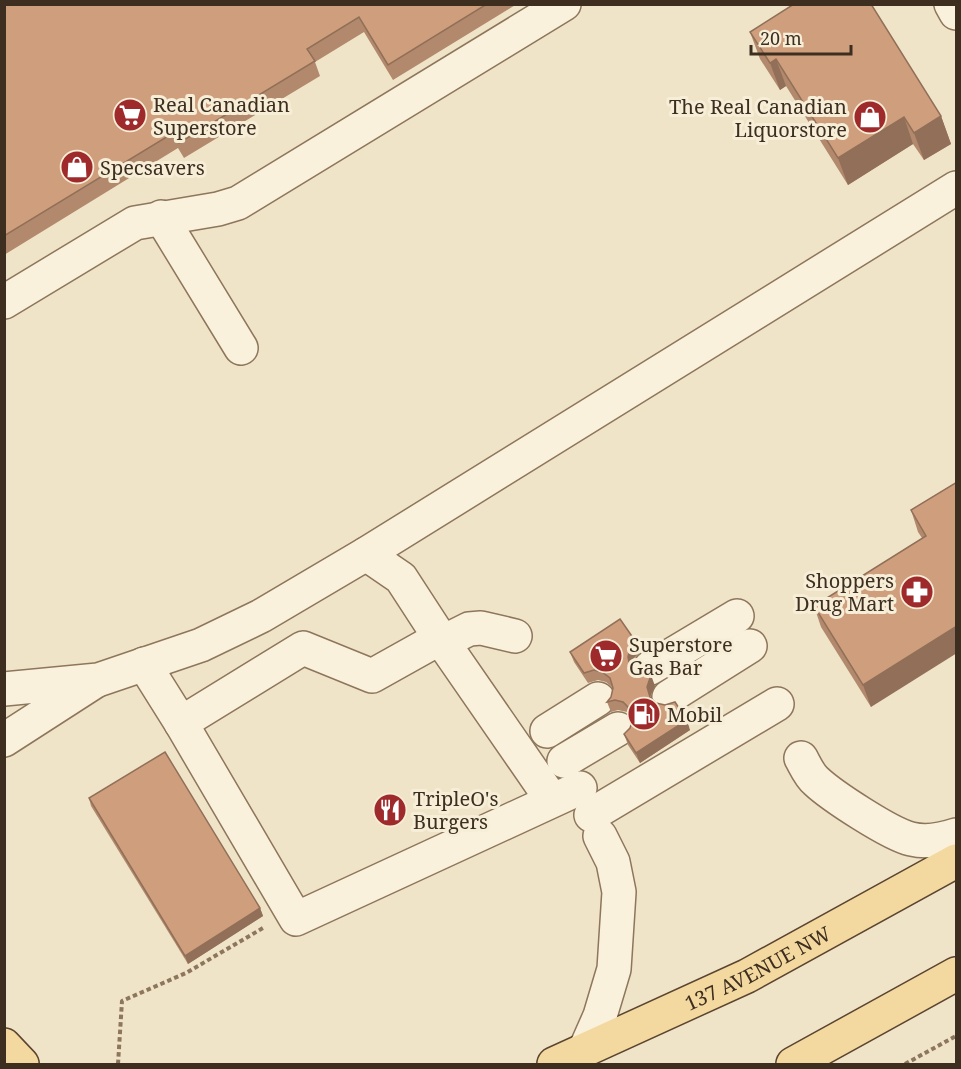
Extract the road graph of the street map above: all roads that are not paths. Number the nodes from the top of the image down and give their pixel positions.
1 (564, 4) edge
2 (951, 4) edge
3 (957, 13) edge
4 (957, 188) edge
5 (161, 218) junction
6 (4, 302) edge
7 (240, 348) dead end
8 (366, 554) junction
9 (286, 602) junction
10 (737, 616) dead end
11 (515, 636) dead end
12 (440, 638) junction
13 (750, 646) dead end
14 (303, 648) junction
15 (144, 664) junction
16 (650, 668) dead end
17 (98, 680) junction
18 (4, 689) edge
19 (669, 697) dead end
20 (598, 699) dead end
21 (777, 704) dead end
22 (182, 723) junction
23 (618, 729) dead end
24 (546, 731) dead end
25 (4, 740) edge
26 (801, 758) dead end
27 (578, 800) junction
28 (957, 835) edge
29 (957, 861) edge
30 (957, 974) edge
31 (4, 1045) edge
32 (577, 1057) edge
33 (22, 1065) edge
34 (554, 1065) edge
35 (793, 1065) edge

1 - 5 lane
2 - 3 lane
4 - 8 lane
5 - 6 lane
5 - 7 lane
8 - 9 lane
8 - 12 lane
9 - 14 lane
9 - 15 lane
10 - 16 lane
11 - 12 lane
12 - 14 lane
12 - 27 lane
13 - 19 lane
14 - 22 lane
15 - 17 lane
15 - 22 lane
17 - 18 lane
17 - 25 lane
20 - 24 lane
21 - 27 lane
22 - 27 lane
23 - 27 lane
26 - 28 lane
27 - 32 lane
29 - 32 main road, 137 AVENUE NW
30 - 35 main road
31 - 33 main road
32 - 34 main road, 137 AVENUE NW

